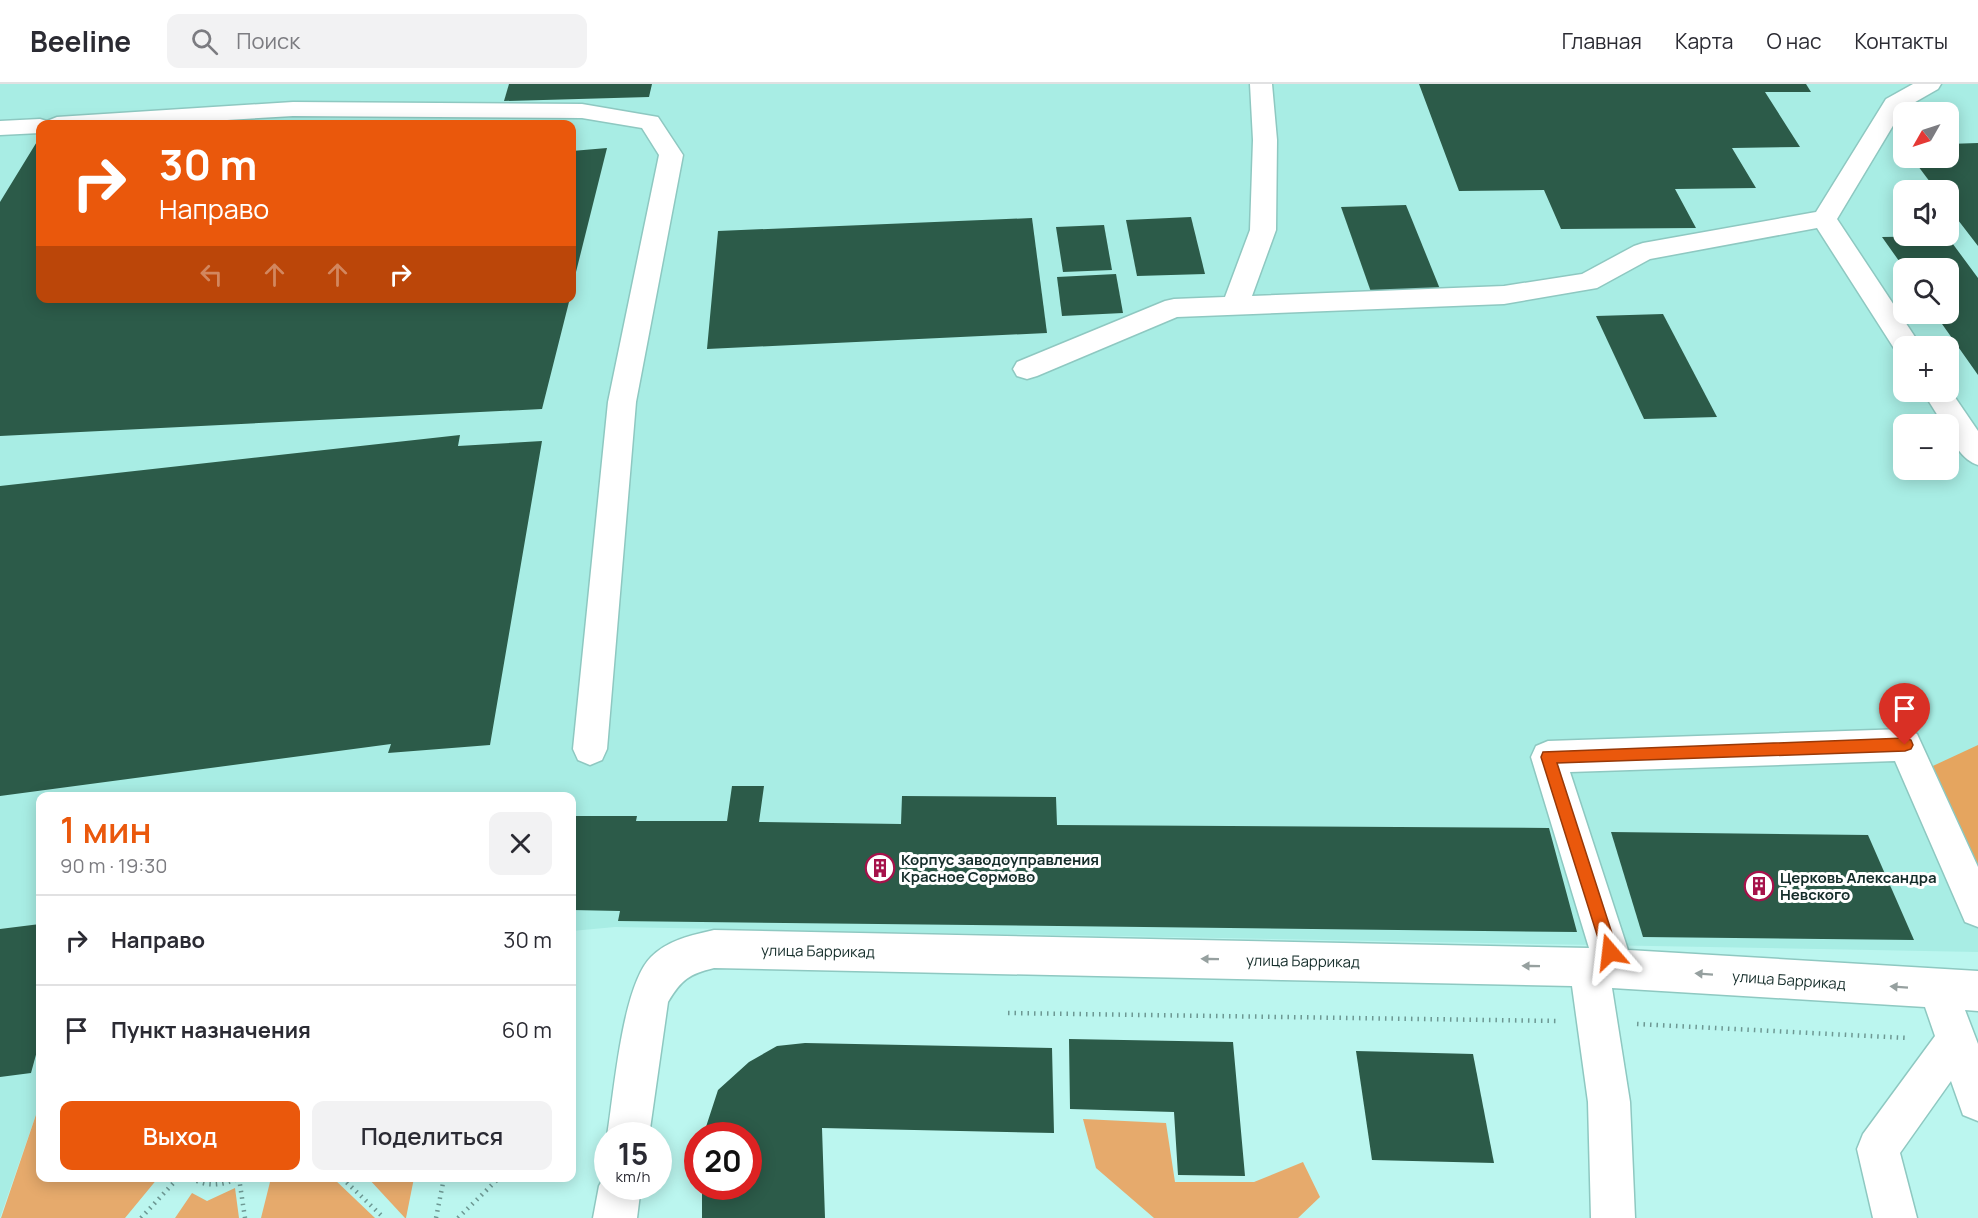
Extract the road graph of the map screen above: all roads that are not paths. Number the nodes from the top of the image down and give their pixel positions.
1 (1260, 84) edge
2 (1910, 88) edge
3 (120, 120) edge
4 (36, 126) edge
5 (0, 128) edge
6 (1824, 219) junction
7 (1235, 305) junction
8 (1900, 336) edge
9 (1027, 369) dead end
10 (1944, 402) edge
11 (1978, 454) edge
12 (590, 749) dead end
13 (1978, 909) edge
14 (1602, 968) junction
15 (1938, 989) junction
16 (1978, 992) edge
17 (1956, 1040) junction
18 (1978, 1100) edge
19 (630, 1122) edge
20 (618, 1200) edge
21 (615, 1218) edge
22 (1613, 1218) edge
23 (1895, 1218) edge

1 - 7 street
2 - 6 street
3 - 12 street
4 - 5 street
6 - 7 street
6 - 8 street
7 - 9 street
10 - 11 street
13 - 14 street
15 -> 14 street, улица Баррикад
14 -> 19 street, улица Баррикад
14 - 22 street
15 - 16 street, улица Баррикад
15 - 17 street
17 - 18 street
17 - 23 street
20 - 21 street

